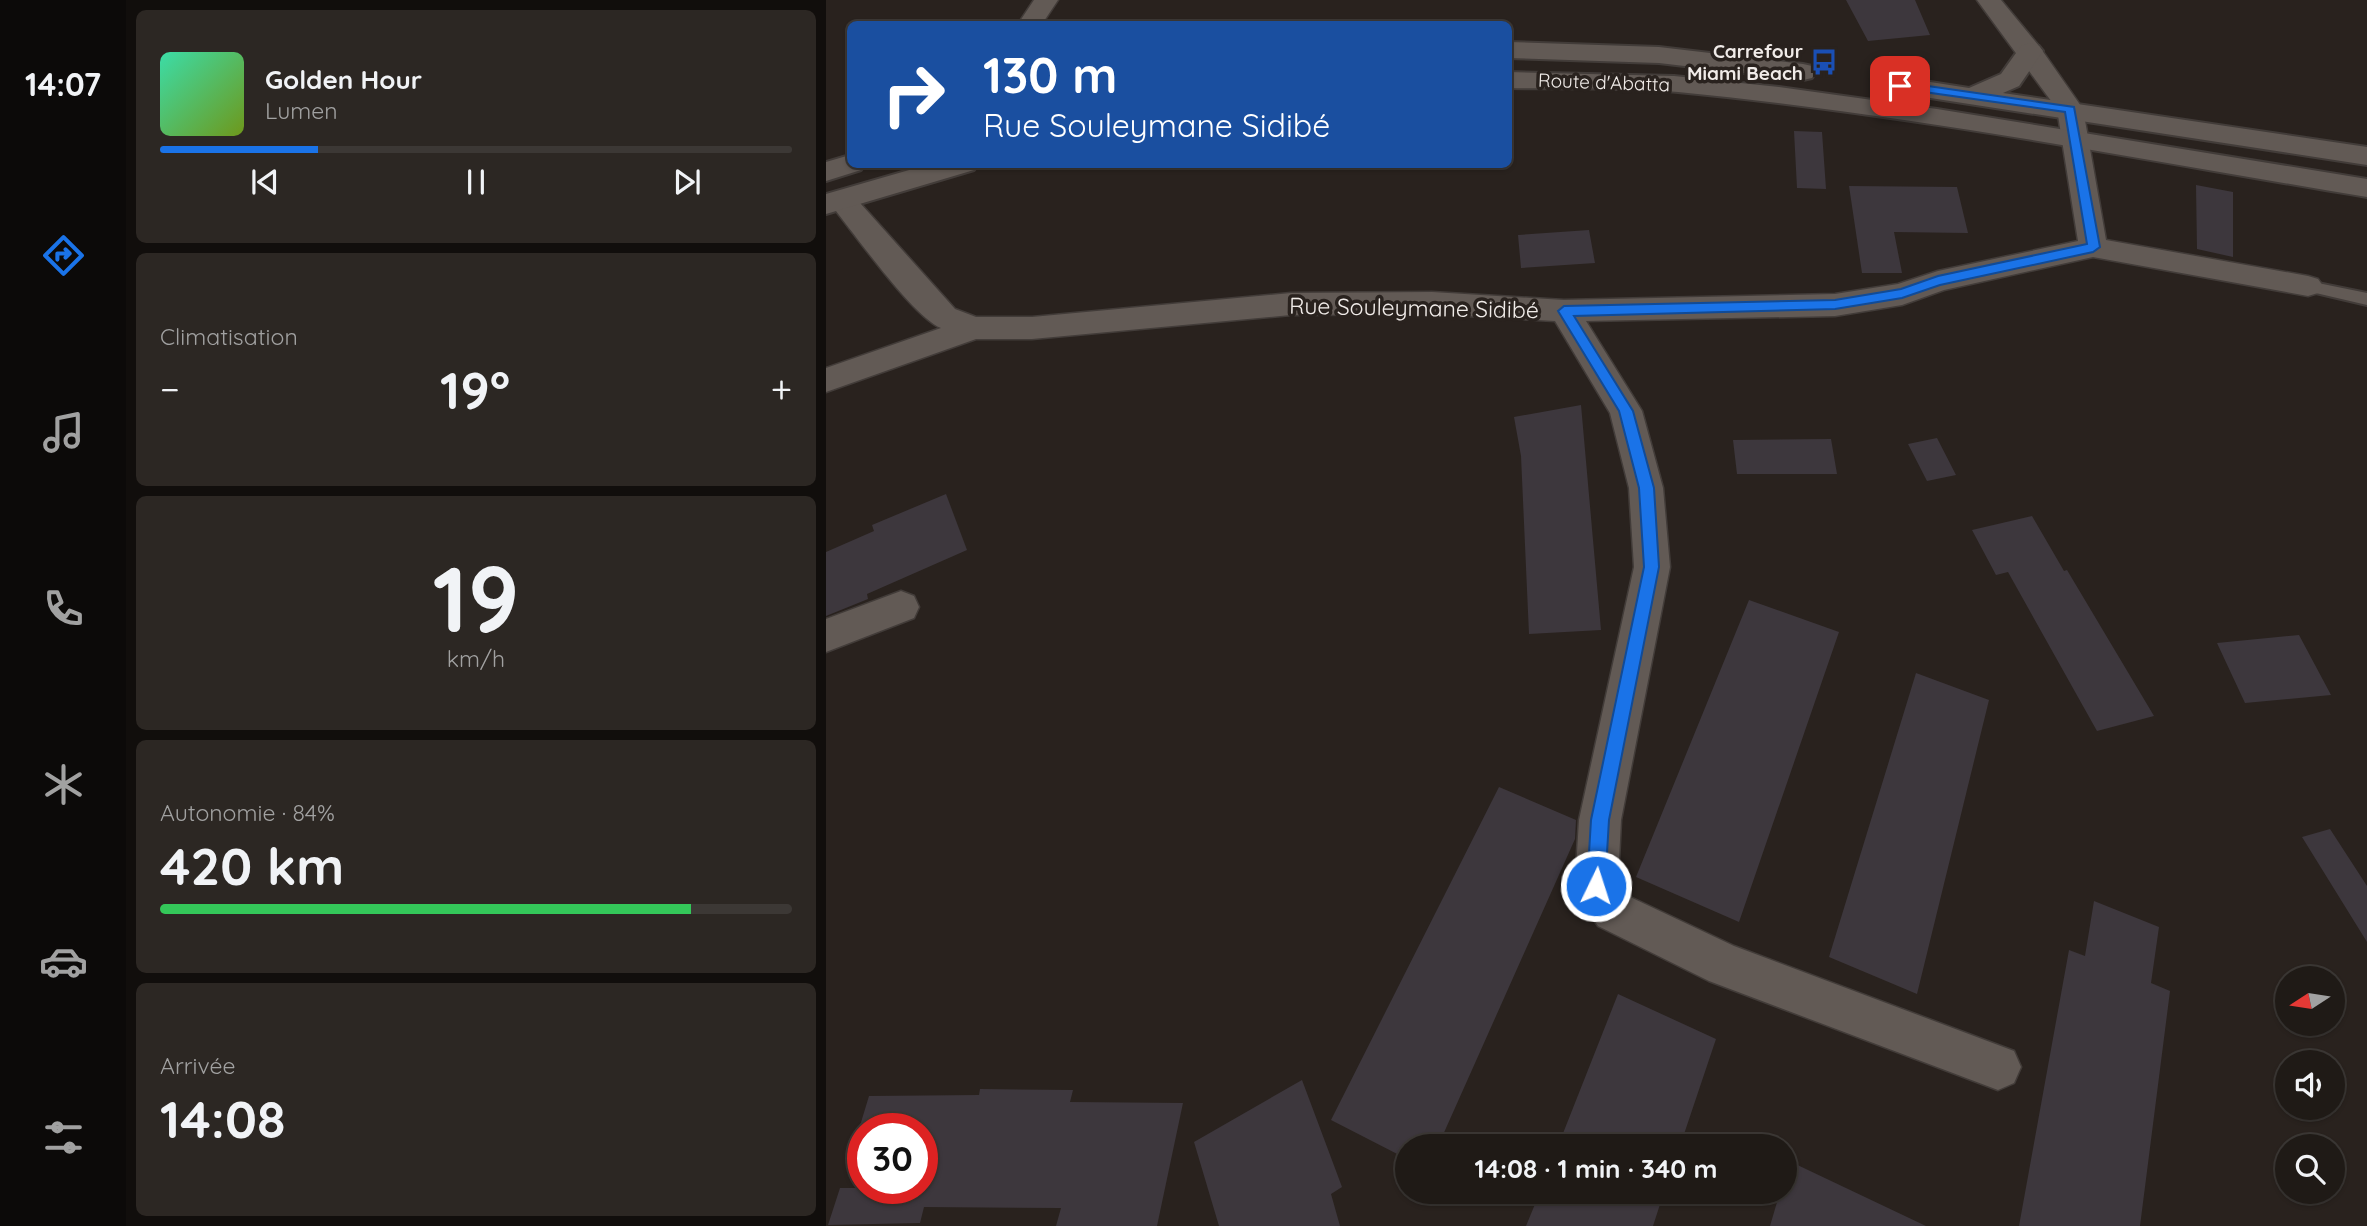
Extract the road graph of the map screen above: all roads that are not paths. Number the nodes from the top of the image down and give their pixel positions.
1 (1046, 0) edge
2 (1989, 0) edge
3 (1032, 21) edge
4 (1512, 50) edge
5 (2030, 51) junction
6 (1831, 76) dead end
7 (1512, 80) edge
8 (1886, 84) dead end
9 (1973, 96) junction
10 (2070, 109) junction
11 (2073, 142) junction
12 (2367, 156) edge
13 (847, 165) edge
14 (950, 168) edge
15 (826, 172) edge
16 (2367, 188) edge
17 (834, 202) edge
18 (2093, 247) junction
19 (2308, 286) joint
20 (2367, 299) edge
21 (1564, 311) junction
22 (974, 328) junction
23 (826, 380) edge
24 (901, 607) dead end
25 (826, 636) edge
26 (1998, 1068) dead end

1 - 3 street
2 - 5 street
4 - 6 street, Route d'Abatta
5 - 9 street
5 - 10 street
7 - 11 street, Route d'Abatta
8 - 9 street
9 - 10 street
10 - 11 street
10 - 12 street
11 - 16 street, Route d'Abatta
11 - 18 street
13 - 15 street
14 - 17 street
17 - 22 street, Rue Souleymane Sidibé
18 - 19 street, Rue Souleymane Sidibé
18 - 21 street, Rue Souleymane Sidibé
19 - 20 lane, Rue Souleymane Sidibé
21 - 22 street, Rue Souleymane Sidibé
21 - 26 street
22 - 23 street
24 - 25 street

